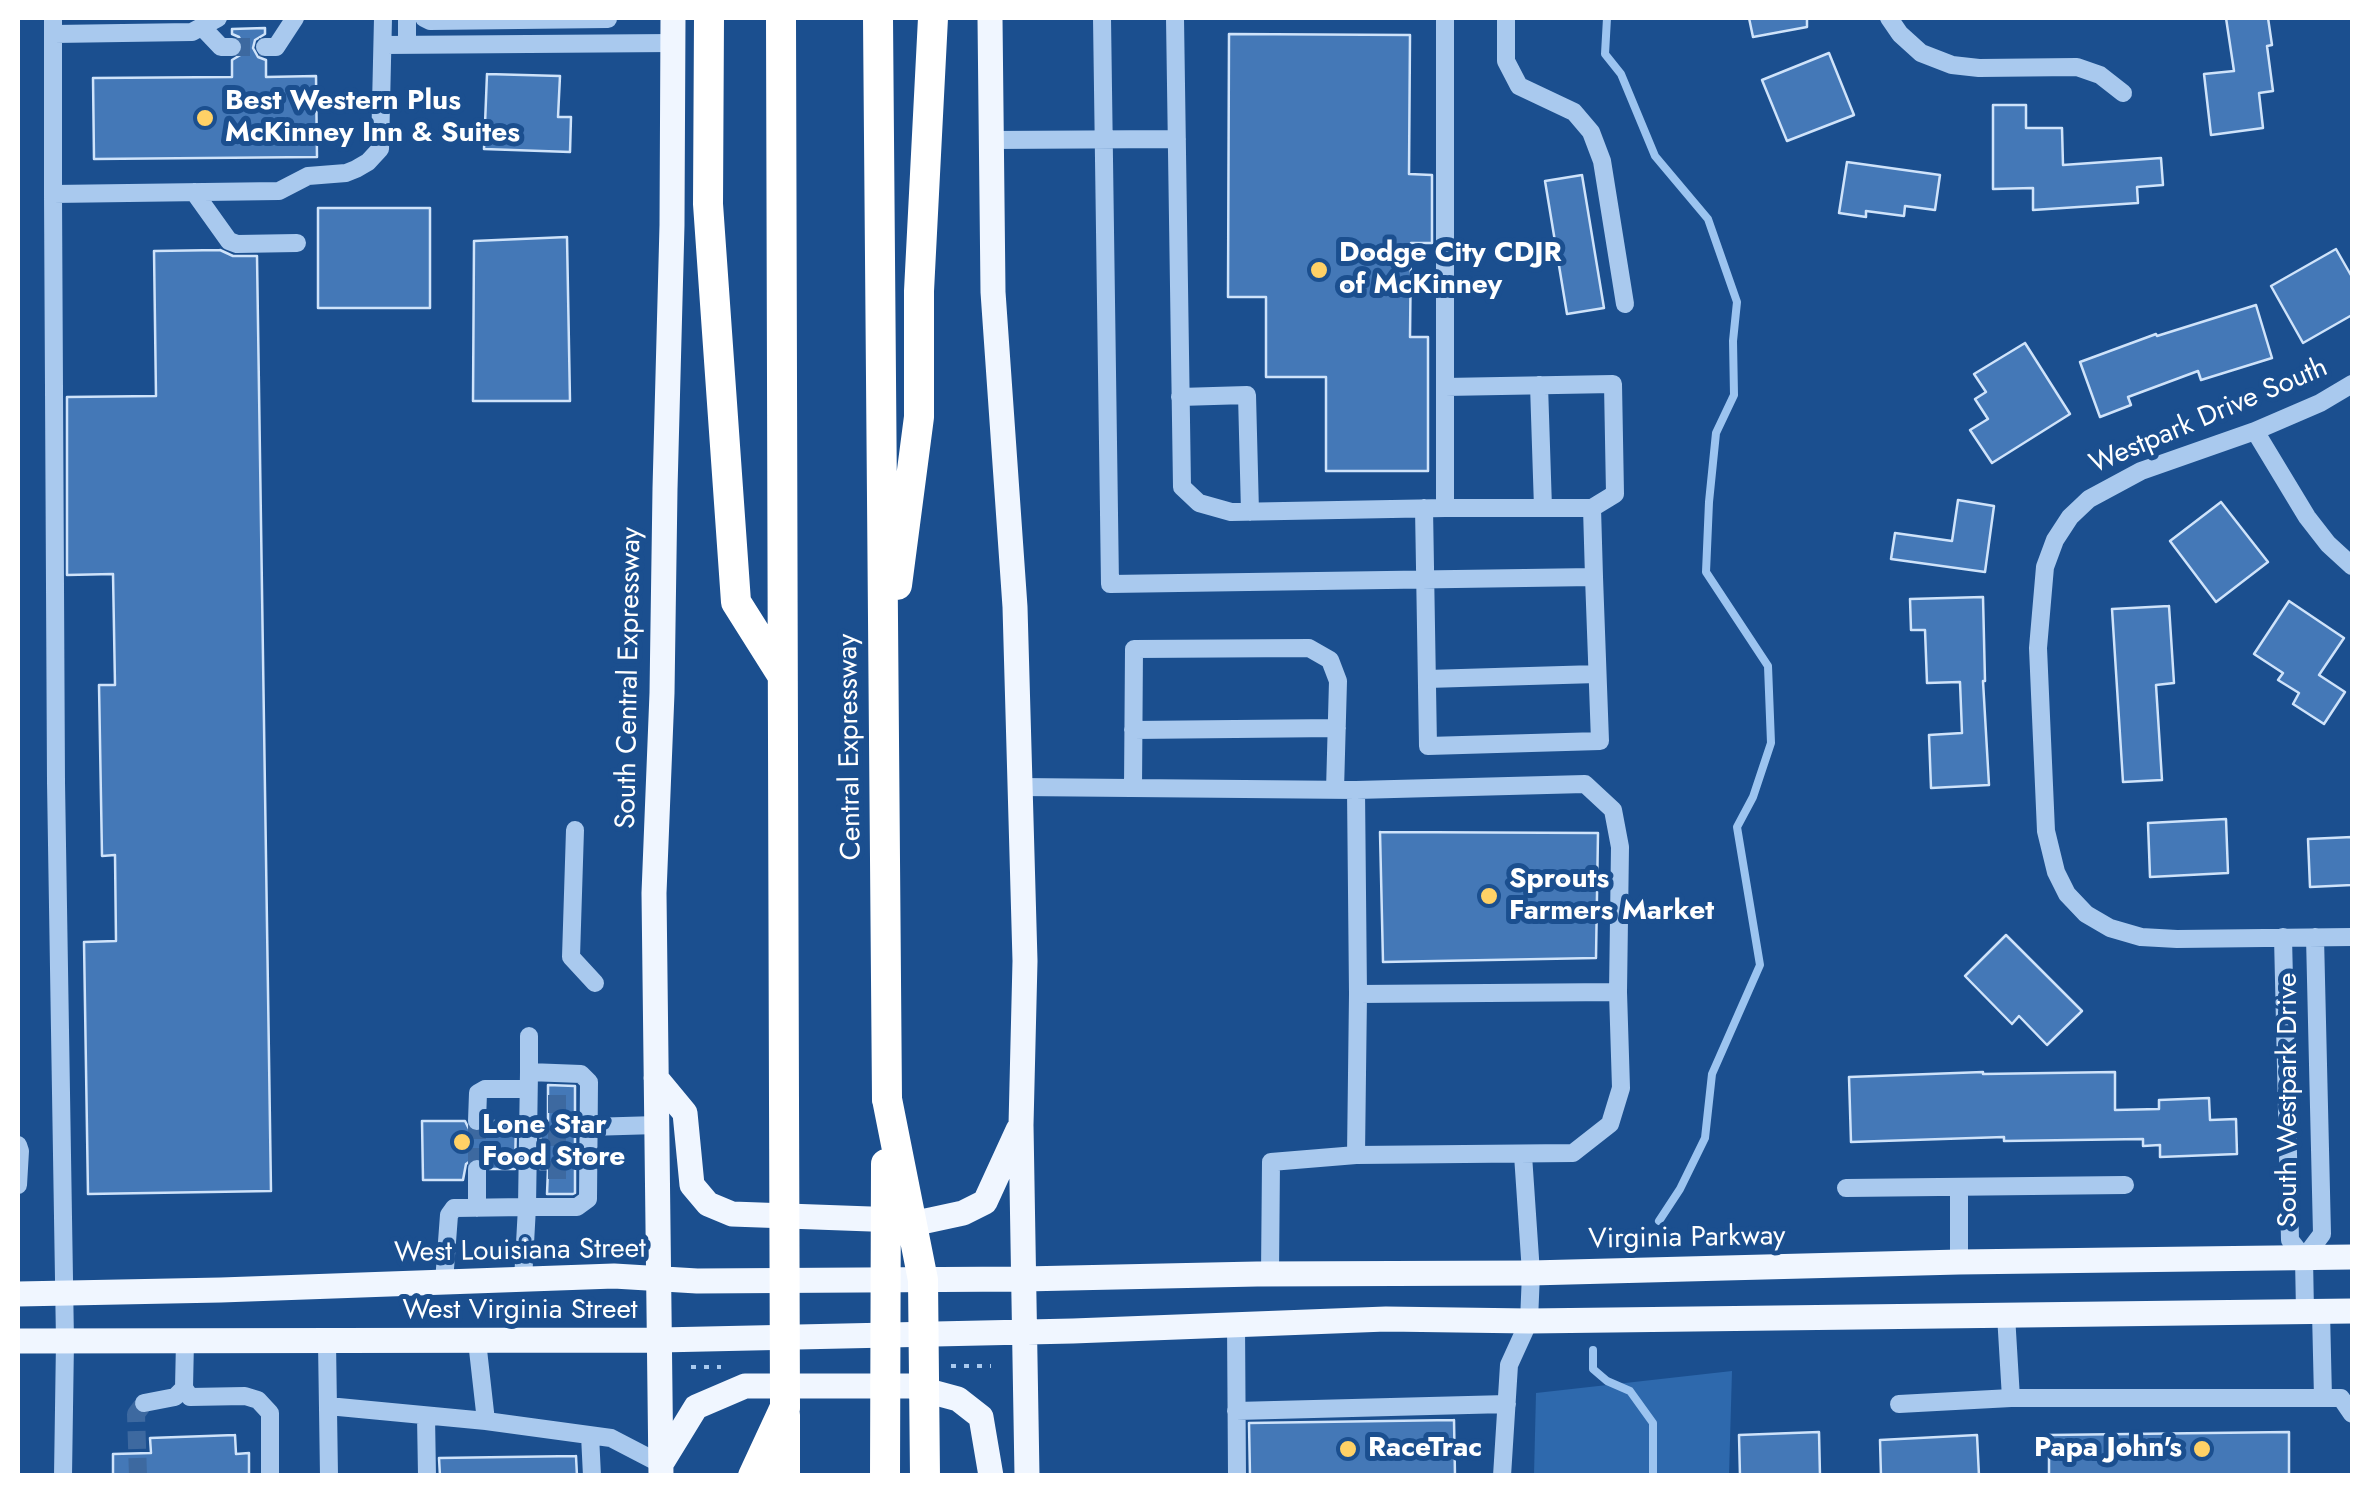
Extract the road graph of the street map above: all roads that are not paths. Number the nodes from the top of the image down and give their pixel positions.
1 (295, 18) edge
2 (384, 18) edge
3 (407, 18) edge
4 (424, 18) edge
5 (608, 18) edge
6 (710, 18) edge
7 (781, 18) edge
8 (878, 18) edge
9 (933, 18) edge
10 (990, 18) edge
11 (1102, 18) edge
12 (1175, 18) edge
13 (1445, 18) edge
14 (1506, 18) edge
15 (1890, 18) edge
16 (210, 22) edge
17 (53, 26) edge
18 (673, 30) edge
19 (384, 45) junction
20 (407, 45) junction
21 (232, 47) dead end
22 (265, 47) tunnel mouth
23 (2123, 93) dead end
24 (1177, 139) junction
25 (992, 140) junction
26 (1104, 140) junction
27 (194, 192) junction
28 (53, 194) junction
29 (297, 243) dead end
30 (1625, 304) dead end
31 (2352, 384) edge
32 (1539, 385) junction
33 (1445, 387) junction
34 (1180, 397) junction
35 (2255, 431) junction
36 (1424, 508) junction
37 (1445, 508) junction
38 (1543, 508) junction
39 (1592, 508) junction
40 (1250, 512) junction
41 (2352, 566) edge
42 (1594, 577) junction
43 (1425, 579) junction
44 (1598, 674) junction
45 (783, 677) junction
46 (1427, 679) junction
47 (882, 692) junction
48 (1337, 728) junction
49 (1134, 730) junction
50 (1019, 787) junction
51 (1133, 788) junction
52 (1335, 790) junction
53 (1356, 790) junction
54 (575, 830) dead end
55 (2314, 936) junction
56 (2352, 936) edge
57 (2283, 938) junction
58 (594, 982) dead end
59 (1618, 992) junction
60 (1358, 994) junction
61 (529, 1036) dead end
62 (656, 1078) junction
63 (528, 1088) junction
64 (886, 1099) junction
65 (548, 1104) tunnel mouth
66 (477, 1121) tunnel mouth
67 (657, 1125) junction
68 (1021, 1125) junction
69 (584, 1134) junction
70 (528, 1136) junction
71 (548, 1137) tunnel mouth
72 (18, 1145) edge
73 (1356, 1155) junction
74 (1523, 1155) junction
75 (477, 1169) tunnel mouth
76 (527, 1170) junction
77 (548, 1170) tunnel mouth
78 (18, 1185) edge
79 (2125, 1185) dead end
80 (1959, 1186) junction
81 (1846, 1188) dead end
82 (527, 1207) junction
83 (477, 1208) junction
84 (2304, 1258) junction
85 (2352, 1258) edge
86 (1959, 1262) junction
87 (1531, 1273) junction
88 (1270, 1274) junction
89 (660, 1279) junction
90 (1023, 1279) junction
91 (523, 1280) junction
92 (444, 1282) junction
93 (18, 1294) edge
94 (64, 1294) junction
95 (2313, 1312) junction
96 (2352, 1312) edge
97 (2006, 1315) junction
98 (1529, 1321) junction
99 (1236, 1324) junction
100 (1023, 1332) junction
101 (660, 1340) junction
102 (65, 1341) junction
103 (185, 1341) junction
104 (477, 1341) junction
105 (18, 1342) edge
106 (327, 1342) junction
107 (184, 1388) junction
108 (2011, 1398) junction
109 (2323, 1398) junction
110 (144, 1403) dead end
111 (1507, 1404) junction
112 (1900, 1404) dead end
113 (328, 1406) junction
114 (785, 1407) junction
115 (1236, 1411) junction
116 (2352, 1414) edge
117 (426, 1416) junction
118 (486, 1421) junction
119 (590, 1435) junction
120 (661, 1470) edge
121 (63, 1476) edge
122 (270, 1476) edge
123 (329, 1476) edge
124 (428, 1476) edge
125 (592, 1476) edge
126 (753, 1476) edge
127 (785, 1476) edge
128 (885, 1476) edge
129 (925, 1476) edge
130 (991, 1476) edge
131 (1026, 1476) edge
132 (1237, 1476) edge
133 (1502, 1476) edge

1 - 22 street
2 - 19 street
3 - 20 street
4 - 5 street
6 - 45 highway
7 - 45 highway
8 - 47 highway, Central Expressway
9 - 47 highway
10 - 25 main road
11 - 26 street
12 - 24 street
13 - 33 street
14 - 30 street
15 - 23 street
16 - 17 street
16 - 21 street
17 - 28 street
18 - 20 street
18 - 62 main road, South Central Expressway
19 - 20 street
19 - 27 street
24 - 26 street
24 - 34 street
25 - 26 street
25 - 50 main road
26 - 43 street
27 - 28 street
27 - 29 street
28 - 94 street
31 - 35 street, Westpark Drive South
32 - 33 street
32 - 38 street
32 - 39 street
33 - 37 street
34 - 40 street
34 - 40 street
35 - 41 street
35 - 57 street, Westpark Drive South
36 - 37 street
36 - 40 street
36 - 43 street
37 - 38 street
38 - 39 street
39 - 42 street
42 - 43 street
42 - 44 street
43 - 46 street
44 - 46 street
44 - 46 street
45 - 114 highway, bridge
47 - 64 highway, Central Expressway
48 - 49 street
48 - 49 street
48 - 52 street
49 - 51 street
50 - 51 street
50 - 68 main road
51 - 52 street
52 - 53 street
53 - 59 street
53 - 60 street
54 - 58 street
55 - 56 street, Westpark Drive South
55 - 57 street, Westpark Drive South
55 - 84 street, South Westpark Drive
57 - 84 street, South Westpark Drive
59 - 60 street
59 - 74 street
60 - 73 street
61 - 63 street
62 - 67 main road, South Central Expressway
62 - 68 main road
63 - 65 street
63 - 66 street
63 - 69 street
63 - 70 street
64 - 128 highway, Central Expressway, bridge
64 - 129 highway, bridge
67 - 69 street
67 - 89 main road, South Central Expressway
68 - 90 main road
69 - 82 street
70 - 71 street
70 - 76 street
72 - 78 street
73 - 74 street
73 - 88 street
74 - 87 street
75 - 83 street
76 - 77 street
76 - 82 street
79 - 80 street
80 - 81 street
80 - 86 street
82 - 83 street
82 - 91 street
83 - 92 street
84 - 85 main road, Virginia Parkway
84 - 86 main road, Virginia Parkway
84 - 95 street, South Westpark Drive
86 - 87 main road, Virginia Parkway
87 - 88 main road, Virginia Parkway
87 - 98 street
88 - 90 main road, Virginia Parkway
89 - 90 main road, West Louisiana Street
89 - 91 main road, West Louisiana Street
89 - 101 main road, South Central Expressway
90 - 100 main road
91 - 92 main road, West Louisiana Street
92 - 94 main road, West Louisiana Street
93 - 94 main road, West Louisiana Street
94 - 102 street
95 - 96 main road
95 - 97 main road
95 - 109 street, South Westpark Drive
97 - 98 main road
97 - 108 street
98 - 99 main road
98 - 111 street
99 - 100 main road
99 - 115 street
100 - 101 main road, West Virginia Street
100 - 131 main road
101 - 104 main road, West Virginia Street
101 - 120 main road, South Central Expressway
102 - 103 main road, West Virginia Street
102 - 105 main road, West Virginia Street
102 - 121 street
103 - 106 main road, West Virginia Street
103 - 107 street
104 - 106 main road, West Virginia Street
104 - 118 street
106 - 113 street
107 - 110 street
107 - 122 street
108 - 109 street
108 - 112 street
109 - 116 street
111 - 115 street
111 - 133 street
113 - 117 street
113 - 123 street
114 - 126 highway
114 - 127 highway
115 - 132 street
117 - 118 street
117 - 124 street
118 - 119 street
119 - 120 street
119 - 125 street
120 - 130 main road

